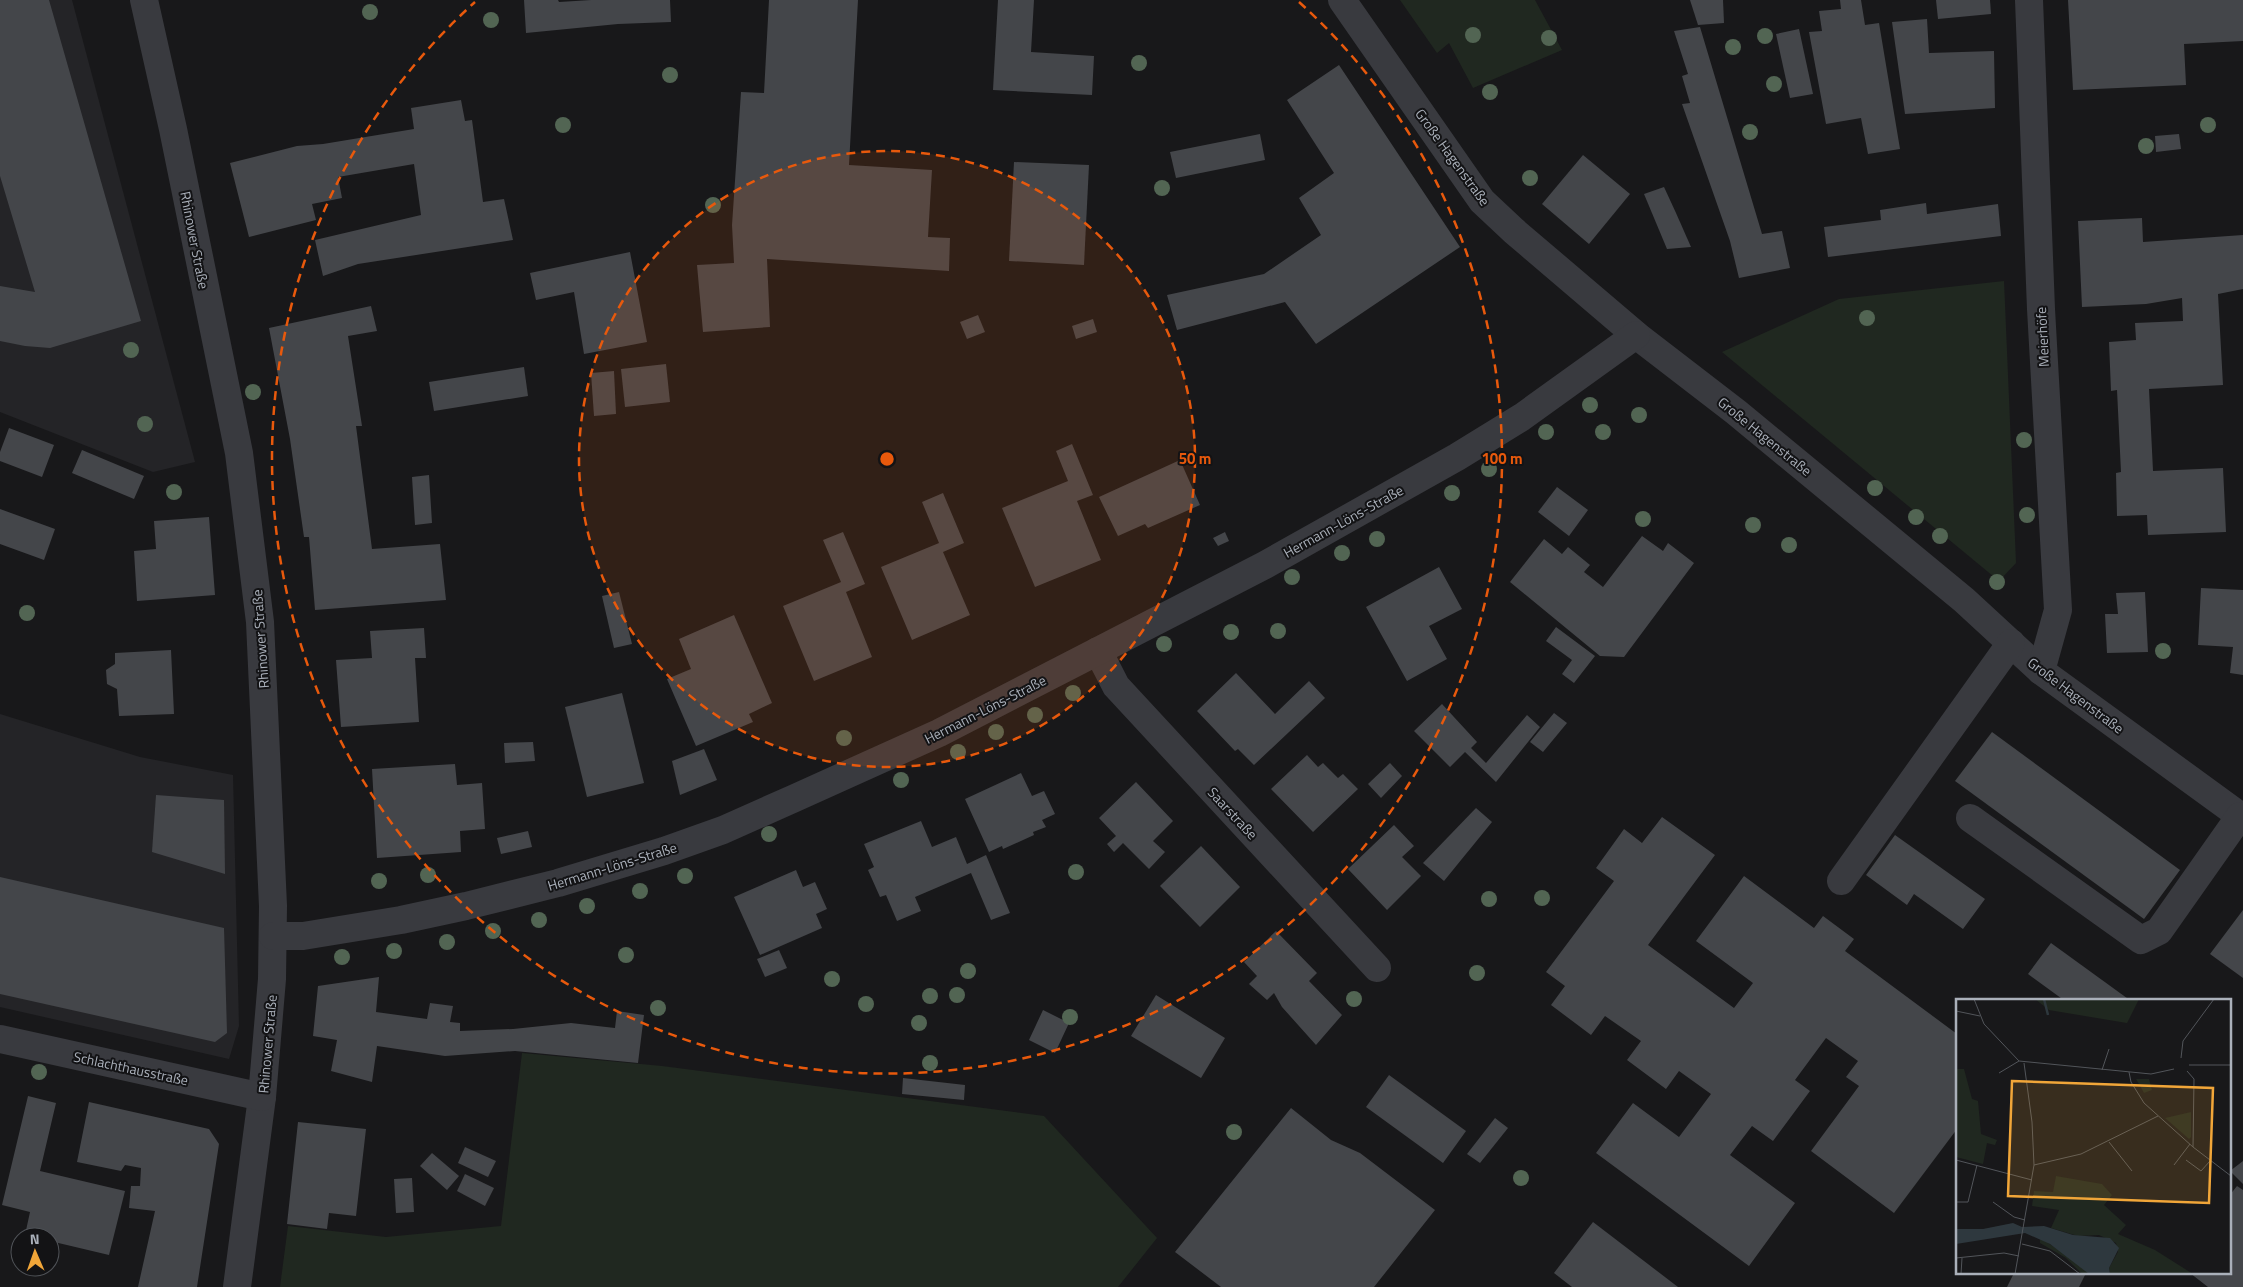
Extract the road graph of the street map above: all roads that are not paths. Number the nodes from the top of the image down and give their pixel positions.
1 (144, 0) edge
2 (1342, 0) edge
3 (2029, 0) edge
4 (1636, 335) junction
5 (2011, 644) junction
6 (1098, 651) junction
7 (2041, 671) junction
8 (2241, 817) edge
9 (1970, 818) dead end
10 (1841, 881) dead end
11 (273, 936) junction
12 (1377, 968) dead end
13 (0, 1039) edge
14 (262, 1097) junction
15 (237, 1287) edge

1 - 11 street, Rhinower Straße
2 - 4 street, Große Hagenstraße
3 - 7 street, Meierhöfe
4 - 5 street, Große Hagenstraße
4 - 6 street, Hermann-Löns-Straße
5 - 7 street, Große Hagenstraße
5 - 10 street
6 - 11 street, Hermann-Löns-Straße
6 - 12 street, Saarstraße
7 - 8 street, Große Hagenstraße
8 - 9 street
11 - 14 street, Rhinower Straße
13 - 14 street, Schlachthausstraße
14 - 15 street, Rhinower Straße

